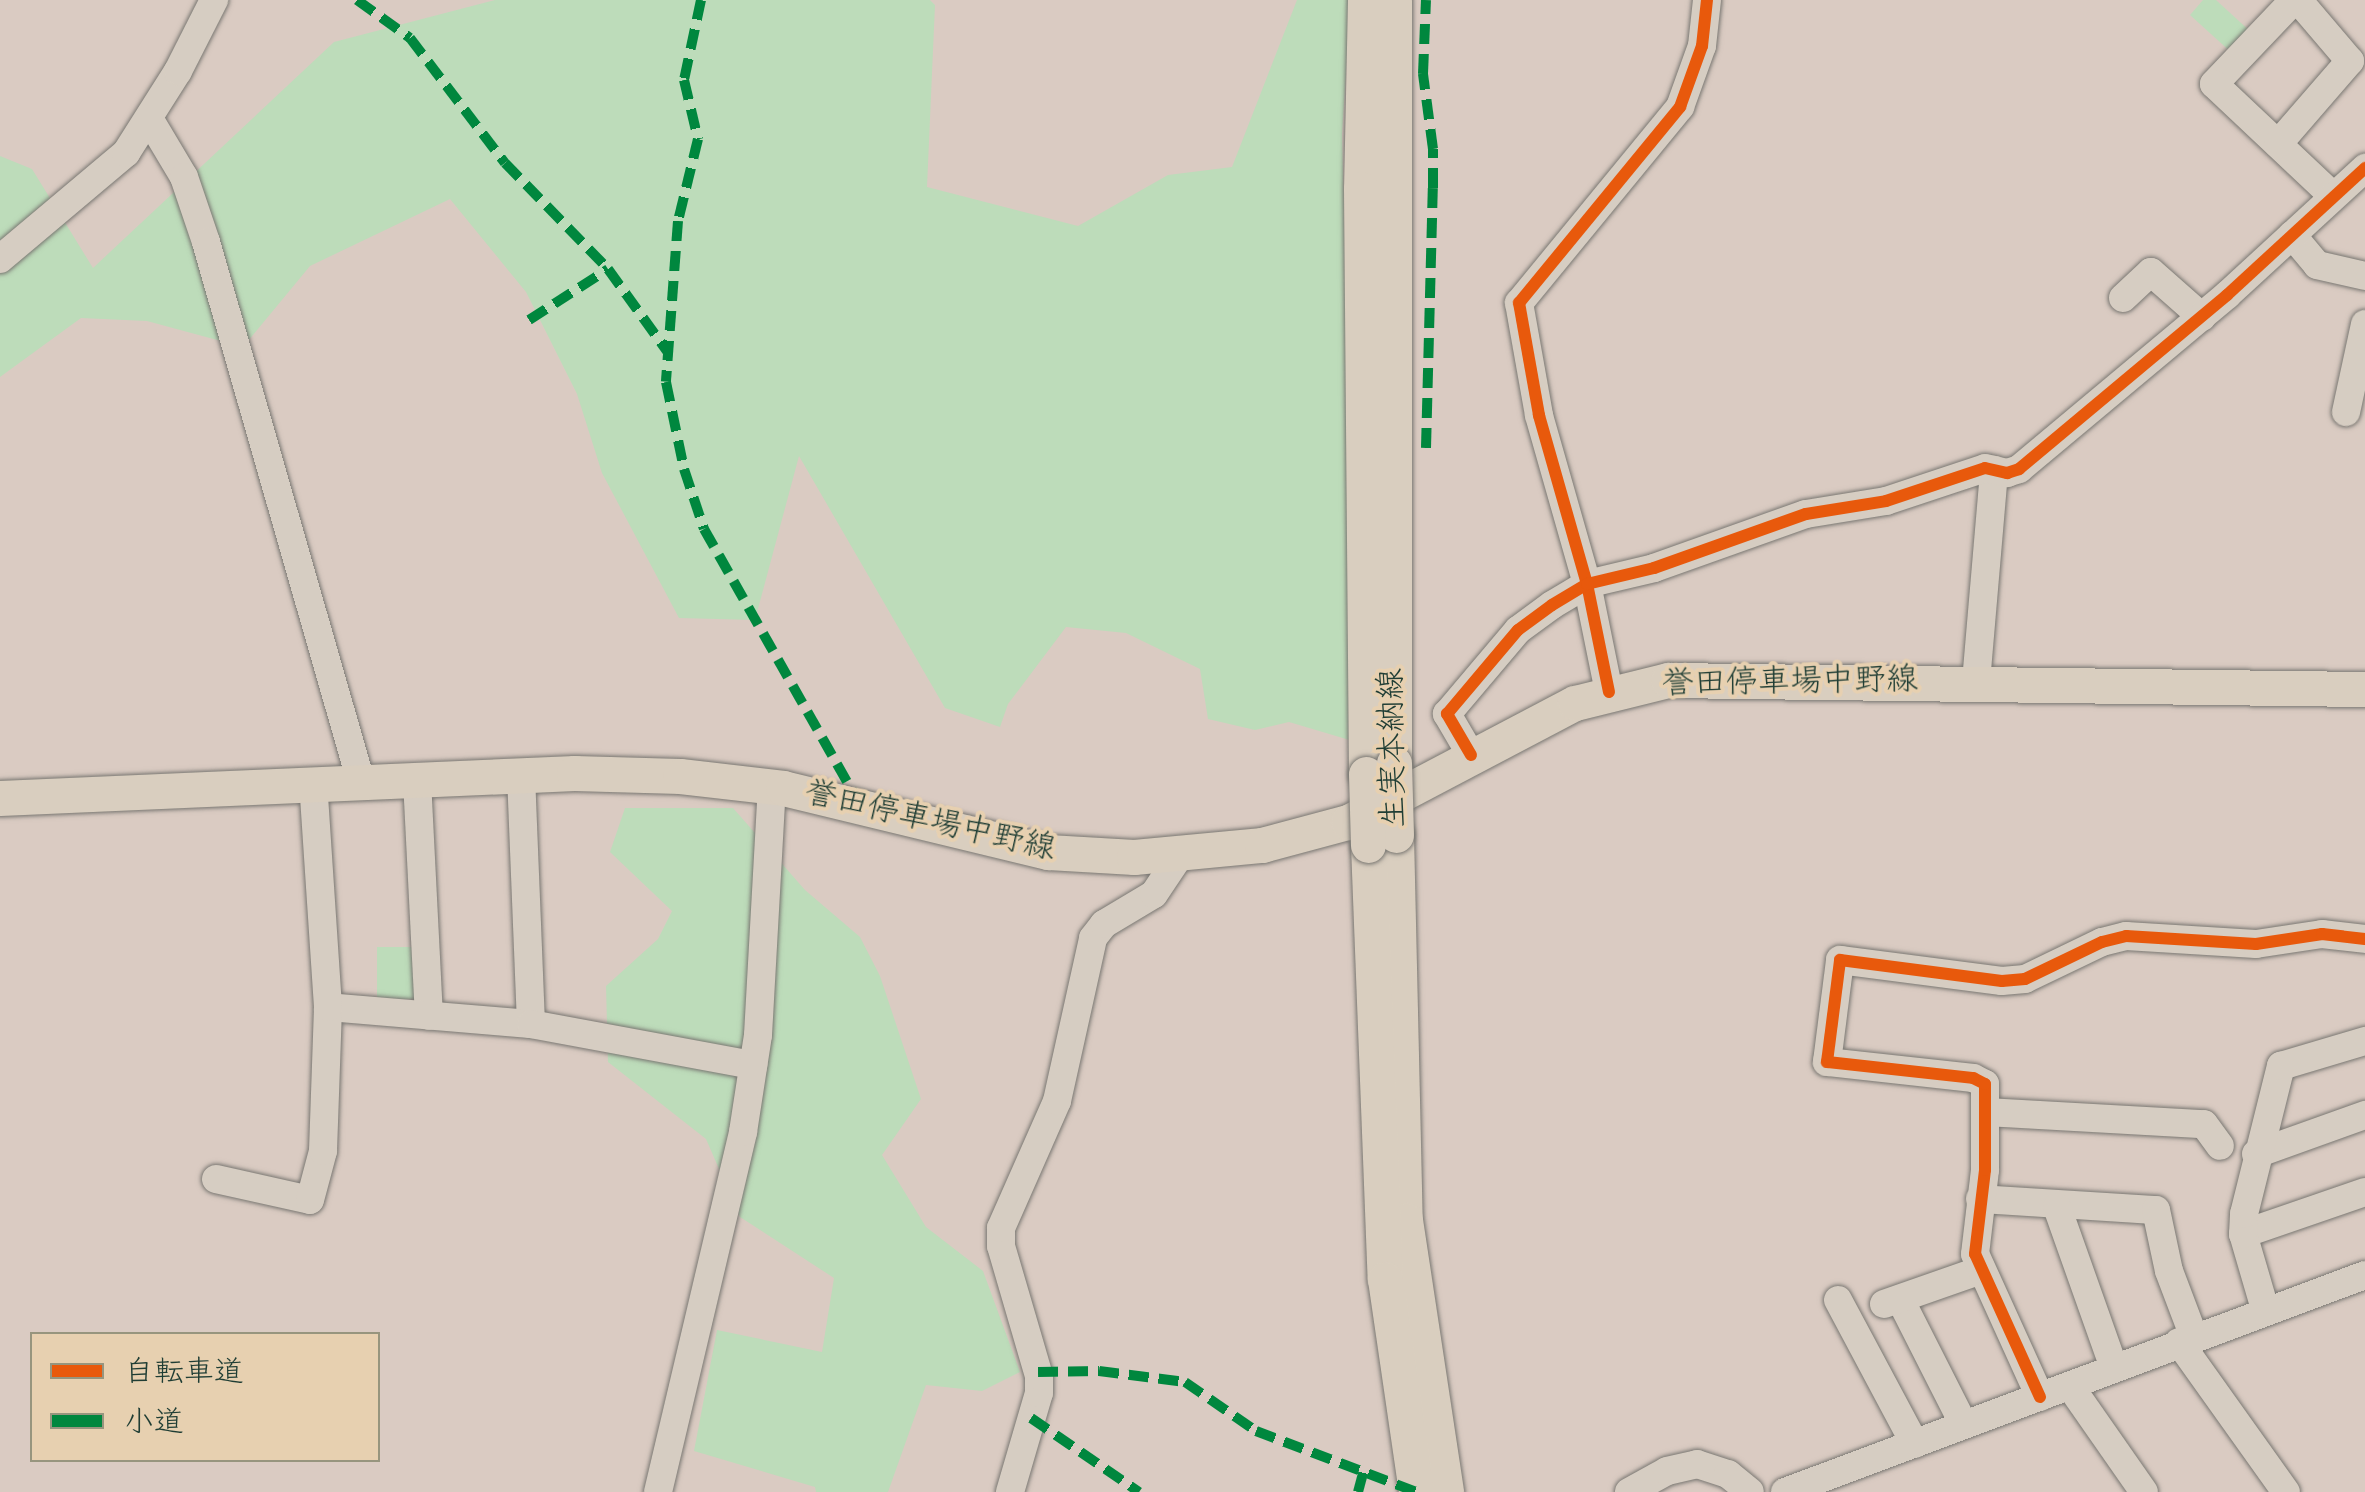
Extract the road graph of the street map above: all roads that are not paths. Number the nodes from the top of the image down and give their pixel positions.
1 (214, 0) edge
2 (1365, 0) edge
3 (1394, 0) edge
4 (1708, 0) edge
5 (2296, 0) edge
6 (150, 120) junction
7 (2278, 144) junction
8 (2365, 168) edge
9 (2333, 196) junction
10 (2292, 234) junction
11 (0, 259) edge
12 (2365, 276) edge
13 (2123, 298) dead end
14 (2202, 317) junction
15 (2365, 324) edge
16 (2346, 412) dead end
17 (1994, 470) junction
18 (1587, 584) junction
19 (1976, 682) junction
20 (2365, 690) edge
21 (1609, 692) junction
22 (1471, 756) junction
23 (1380, 768) junction
24 (520, 775) junction
25 (417, 780) junction
26 (361, 782) junction
27 (313, 784) junction
28 (772, 786) junction
29 (0, 798) edge
30 (1382, 840) junction
31 (1180, 855) junction
32 (2365, 938) edge
33 (328, 1008) junction
34 (430, 1016) junction
35 (531, 1024) junction
36 (2365, 1041) edge
37 (753, 1064) junction
38 (1986, 1112) junction
39 (2365, 1115) edge
40 (2220, 1146) dead end
41 (2256, 1154) junction
42 (216, 1179) dead end
43 (2365, 1192) edge
44 (1980, 1199) junction
45 (2056, 1207) junction
46 (2243, 1234) junction
47 (1982, 1270) junction
48 (2365, 1275) edge
49 (1838, 1300) dead end
50 (2265, 1309) junction
51 (2186, 1340) junction
52 (2114, 1368) junction
53 (2070, 1386) junction
54 (2040, 1397) junction
55 (1964, 1425) junction
56 (1915, 1444) junction
57 (658, 1492) edge
58 (1010, 1492) edge
59 (1416, 1492) edge
60 (1446, 1492) edge
61 (1629, 1492) edge
62 (1750, 1492) edge
63 (1785, 1492) edge
64 (2144, 1492) edge
65 (2286, 1492) edge

1 - 6 street
2 - 23 main road, 生実本納線
3 - 23 main road, 生実本納線
4 - 18 street
5 - 7 street
5 - 7 street
6 - 11 street
6 - 26 street
7 - 9 street
8 - 9 street
9 - 10 street
10 - 12 street
10 - 14 street
13 - 14 street
14 - 17 street
15 - 16 street
17 - 18 street
17 - 19 street
18 - 21 street
18 - 22 street
19 - 20 main road, 誉田停車場中野線
19 - 21 main road, 誉田停車場中野線
21 - 22 main road, 誉田停車場中野線
22 - 31 main road, 誉田停車場中野線
23 - 30 main road, 生実本納線, bridge
24 - 25 main road, 誉田停車場中野線
24 - 28 main road, 誉田停車場中野線
24 - 35 street
25 - 26 main road, 誉田停車場中野線
25 - 34 street
26 - 27 main road, 誉田停車場中野線
27 - 29 main road, 誉田停車場中野線
27 - 33 street
28 - 31 main road, 誉田停車場中野線
28 - 37 street
30 - 59 main road, 生実本納線
30 - 60 main road, 生実本納線
31 - 58 street
32 - 38 street
33 - 34 street
33 - 42 street
34 - 35 street
35 - 37 street
36 - 41 street
37 - 57 street
38 - 40 street
38 - 44 street
39 - 41 street
41 - 46 street
43 - 46 street
44 - 45 street
44 - 47 street
45 - 51 street
45 - 52 street
46 - 50 street
47 - 54 street
47 - 55 street
48 - 50 street
49 - 56 street
50 - 51 street
51 - 52 street
51 - 65 street
52 - 53 street
53 - 54 street
53 - 64 street
54 - 55 street
55 - 56 street
56 - 63 street
61 - 62 street

